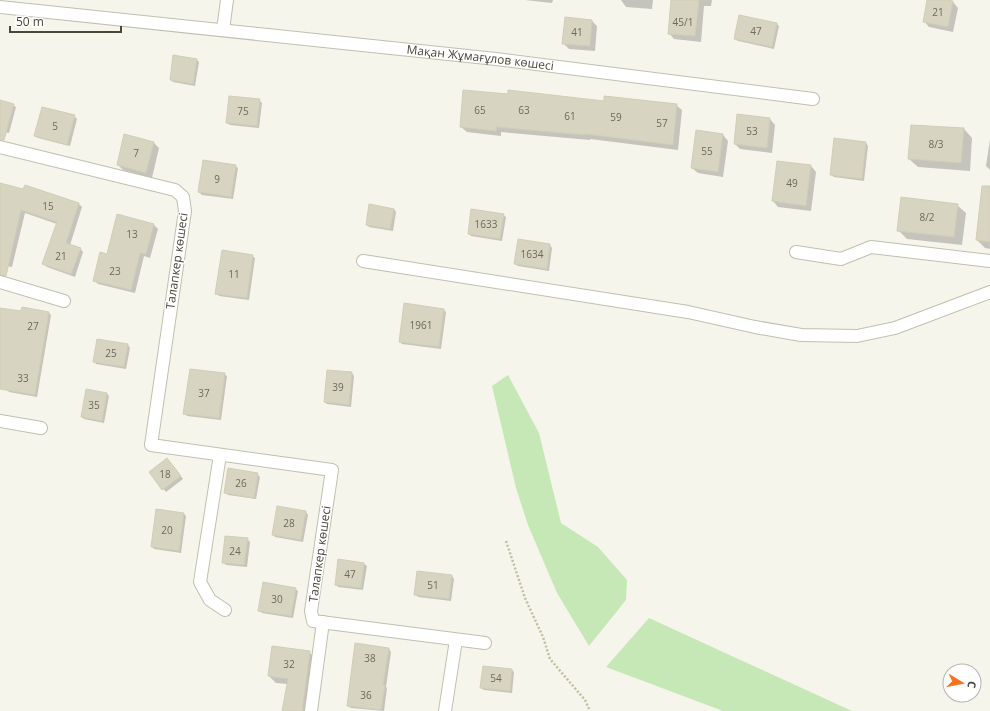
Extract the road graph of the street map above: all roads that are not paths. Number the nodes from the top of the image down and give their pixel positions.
1 (227, 0) edge
2 (0, 7) edge
3 (222, 30) junction
4 (813, 99) dead end
5 (0, 147) edge
6 (796, 252) dead end
7 (990, 261) edge
8 (363, 262) dead end
9 (0, 282) edge
10 (990, 292) edge
11 (64, 301) dead end
12 (0, 421) edge
13 (41, 428) dead end
14 (220, 455) junction
15 (225, 610) dead end
16 (323, 622) junction
17 (456, 640) junction
18 (485, 643) dead end
19 (311, 711) edge
20 (445, 711) edge

1 - 3 street
2 - 3 street, Мақан Жұмағұлов көшесі
3 - 4 street, Мақан Жұмағұлов көшесі
5 - 14 street, Талапкер көшесі
6 - 7 street
8 - 10 street
9 - 11 street
12 - 13 street
14 - 15 street
14 - 16 street, Талапкер көшесі
16 - 17 street
16 - 19 street
17 - 18 street
17 - 20 street

